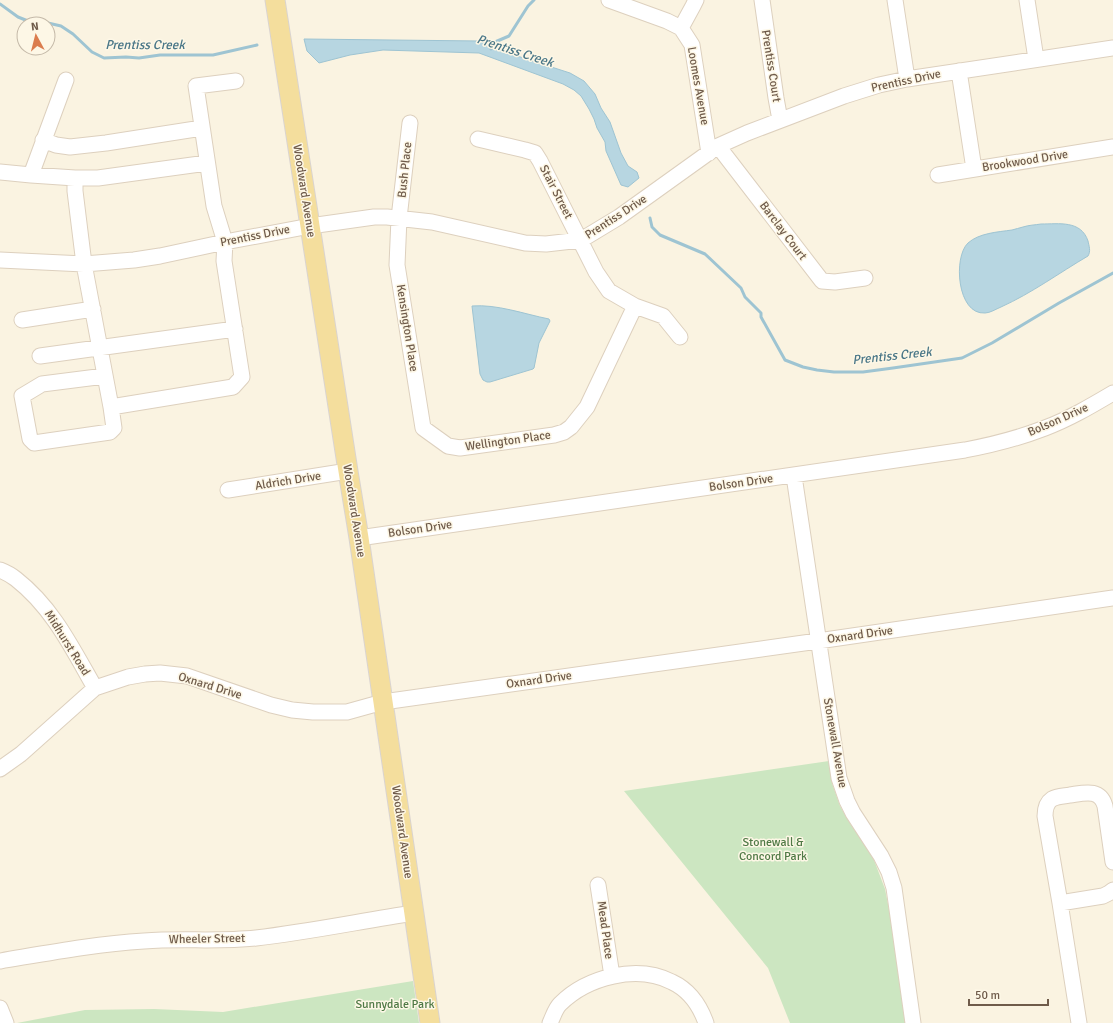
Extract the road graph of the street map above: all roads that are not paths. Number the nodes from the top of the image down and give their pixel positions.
1 (274, 0) edge
2 (609, 0) edge
3 (696, 0) edge
4 (895, 0) edge
5 (1027, 0) edge
6 (762, 6) edge
7 (681, 28) junction
8 (1113, 48) edge
9 (1036, 59) junction
10 (959, 71) junction
11 (907, 79) junction
12 (66, 80) dead end
13 (236, 81) dead end
14 (780, 120) junction
15 (410, 123) dead end
16 (202, 128) junction
17 (478, 139) dead end
18 (43, 140) junction
19 (1113, 147) edge
20 (714, 149) junction
21 (207, 163) junction
22 (974, 169) junction
23 (0, 172) edge
24 (31, 175) junction
25 (938, 175) dead end
26 (75, 178) junction
27 (399, 218) junction
28 (310, 226) junction
29 (581, 240) junction
30 (225, 242) junction
31 (0, 260) edge
32 (84, 264) junction
33 (865, 278) dead end
34 (635, 306) junction
35 (93, 309) junction
36 (22, 320) dead end
37 (235, 329) junction
38 (680, 337) dead end
39 (100, 348) junction
40 (40, 356) dead end
41 (105, 376) junction
42 (1113, 393) edge
43 (111, 407) junction
44 (431, 434) joint
45 (348, 471) junction
46 (794, 476) junction
47 (228, 490) dead end
48 (359, 538) junction
49 (0, 570) edge
50 (1113, 598) edge
51 (818, 641) junction
52 (95, 688) junction
53 (383, 702) junction
54 (0, 769) edge
55 (1113, 862) edge
56 (598, 885) dead end
57 (1113, 890) edge
58 (1060, 903) junction
59 (414, 913) junction
60 (0, 961) edge
61 (612, 976) junction
62 (0, 1008) edge
63 (6, 1023) edge
64 (430, 1023) edge
65 (550, 1023) edge
66 (706, 1023) edge
67 (913, 1023) edge
68 (1079, 1023) edge

1 - 28 main road, Woodward Avenue
2 - 7 street
3 - 7 street
4 - 11 street
5 - 9 street
6 - 14 street, Prentiss Court
7 - 20 street, Loomes Avenue
8 - 9 street, Prentiss Drive
9 - 10 street, Prentiss Drive
10 - 11 street, Prentiss Drive
10 - 22 street
11 - 14 street, Prentiss Drive
12 - 18 street
13 - 16 street
14 - 20 street, Prentiss Drive
15 - 27 street, Bush Place
16 - 18 street
16 - 21 street
17 - 29 street, Stair Street
18 - 24 street
19 - 22 street, Brookwood Drive
20 - 29 street, Prentiss Drive
20 - 33 street, Barclay Court
21 - 26 street
21 - 30 street
22 - 25 street, Brookwood Drive
23 - 24 street
24 - 26 street
26 - 32 street
27 - 28 street, Prentiss Drive
27 - 29 street, Prentiss Drive
27 - 44 street, Kensington Place
28 - 30 street, Prentiss Drive
28 - 45 main road, Woodward Avenue
29 - 34 street, Stair Street
30 - 32 street, Prentiss Drive
30 - 37 street
31 - 32 street, Prentiss Drive
32 - 35 street
34 - 38 street, Stair Street
34 - 44 street, Wellington Place
35 - 36 street
35 - 39 street
37 - 39 street
37 - 43 street
39 - 40 street
39 - 41 street
41 - 43 street
41 - 43 street
42 - 46 street, Bolson Drive
45 - 47 street, Aldrich Drive
45 - 48 main road, Woodward Avenue
46 - 48 street, Bolson Drive
46 - 51 street, Stonewall Avenue
48 - 53 main road, Woodward Avenue
49 - 52 street, Midhurst Road
50 - 51 street, Oxnard Drive
51 - 53 street, Oxnard Drive
51 - 67 street, Stonewall Avenue
52 - 53 street, Oxnard Drive
52 - 54 street, Oxnard Drive
53 - 59 main road, Woodward Avenue
55 - 58 street
56 - 61 street, Mead Place
57 - 58 street
58 - 68 street
59 - 60 street, Wheeler Street
59 - 64 main road, Woodward Avenue
61 - 65 street
61 - 66 street
62 - 63 street

